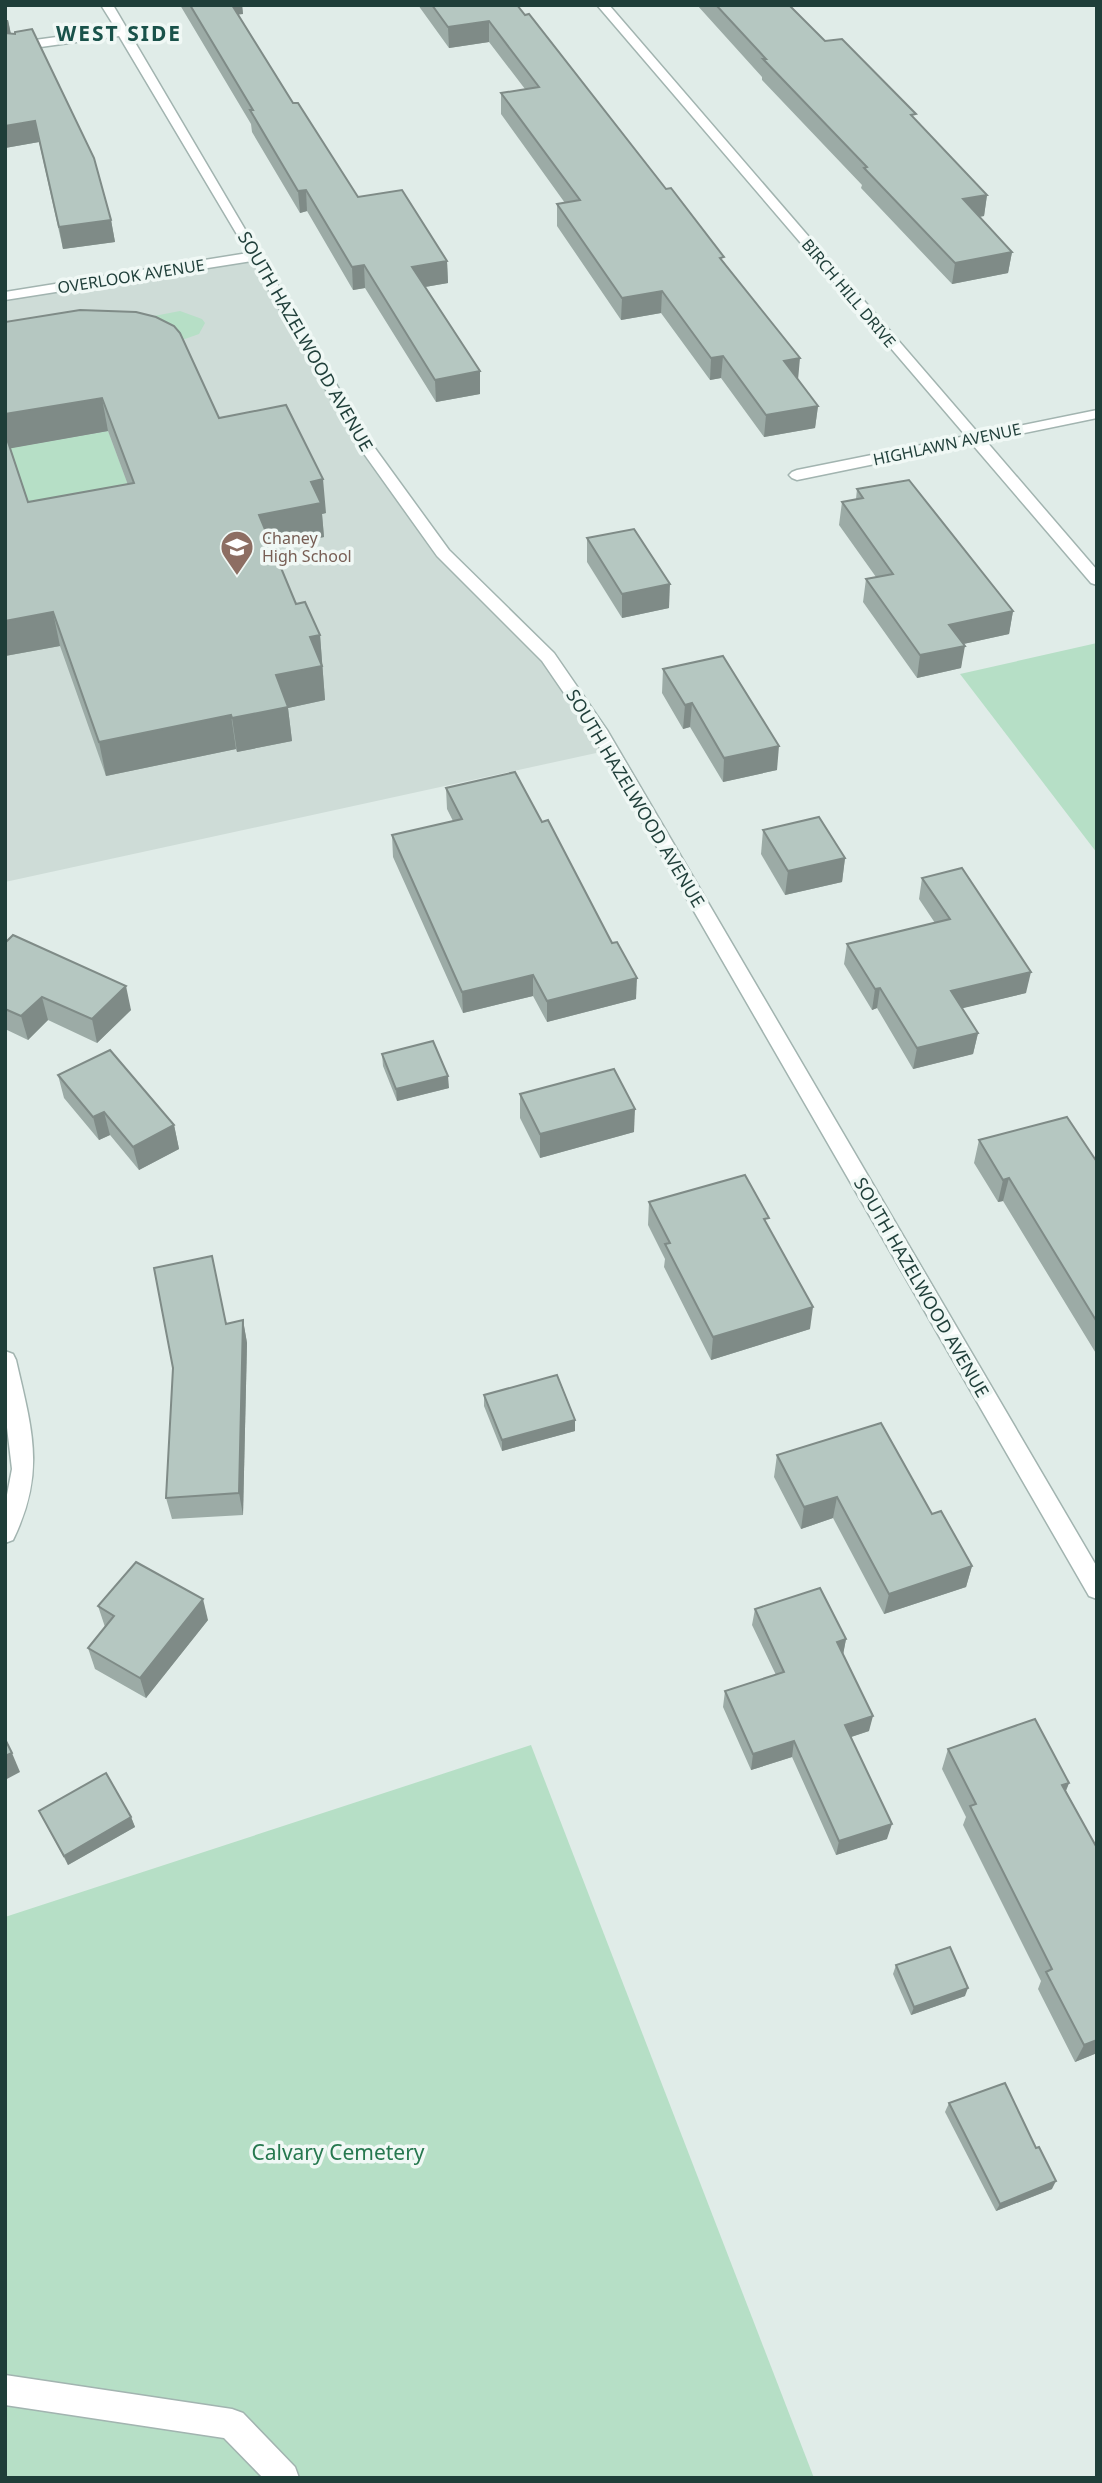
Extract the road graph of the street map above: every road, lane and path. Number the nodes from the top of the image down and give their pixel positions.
1 (107, 5) edge
2 (603, 5) edge
3 (122, 32) junction
4 (5, 48) edge
5 (257, 256) junction
6 (5, 296) edge
7 (1097, 414) edge
8 (973, 438) junction
9 (797, 475) dead end
10 (1097, 580) edge
11 (5, 1360) edge
12 (5, 1533) edge
13 (1097, 1589) edge
14 (5, 2390) edge
15 (284, 2478) edge

1 - 3 street, SOUTH HAZELWOOD AVENUE
2 - 8 street, BIRCH HILL DRIVE
3 - 4 street
3 - 5 street, SOUTH HAZELWOOD AVENUE
5 - 6 street, OVERLOOK AVENUE
5 - 13 street, SOUTH HAZELWOOD AVENUE
7 - 8 street, HIGHLAWN AVENUE
8 - 9 street, HIGHLAWN AVENUE
8 - 10 street, BIRCH HILL DRIVE
11 - 12 street
14 - 15 street

